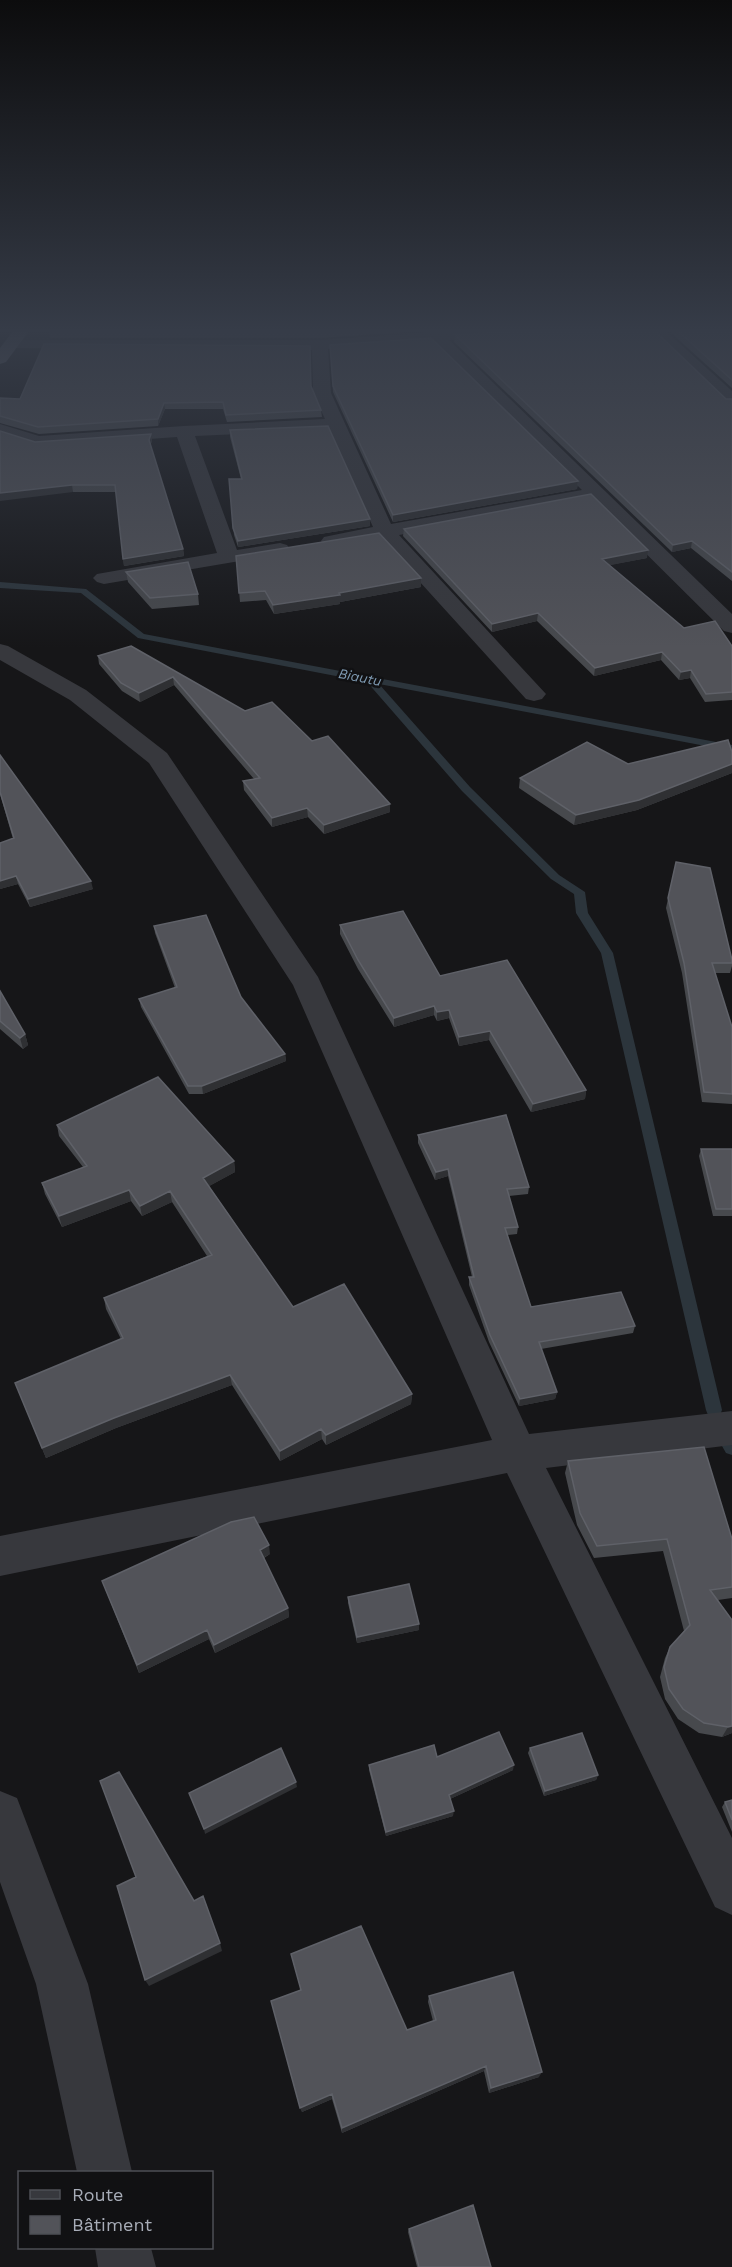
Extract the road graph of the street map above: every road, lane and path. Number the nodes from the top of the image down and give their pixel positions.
1 (22, 437) edge
2 (107, 437) edge
3 (186, 437) edge
4 (343, 437) edge
5 (537, 437) edge
6 (595, 493) junction
7 (385, 532) junction
8 (229, 557) junction
9 (104, 578) dead end
10 (732, 626) edge
11 (0, 651) edge
12 (534, 694) dead end
13 (732, 1428) edge
14 (518, 1453) junction
15 (0, 1557) edge
16 (0, 1815) edge
17 (732, 1890) edge
18 (105, 2171) edge
19 (123, 2249) edge
20 (127, 2267) edge

1 - 2 street
3 - 8 street
4 - 7 street
5 - 6 street
6 - 7 street
6 - 10 street
7 - 8 street
7 - 12 street
8 - 9 street
11 - 14 street
13 - 14 street
14 - 15 street
14 - 17 street
16 - 18 street
19 - 20 street

